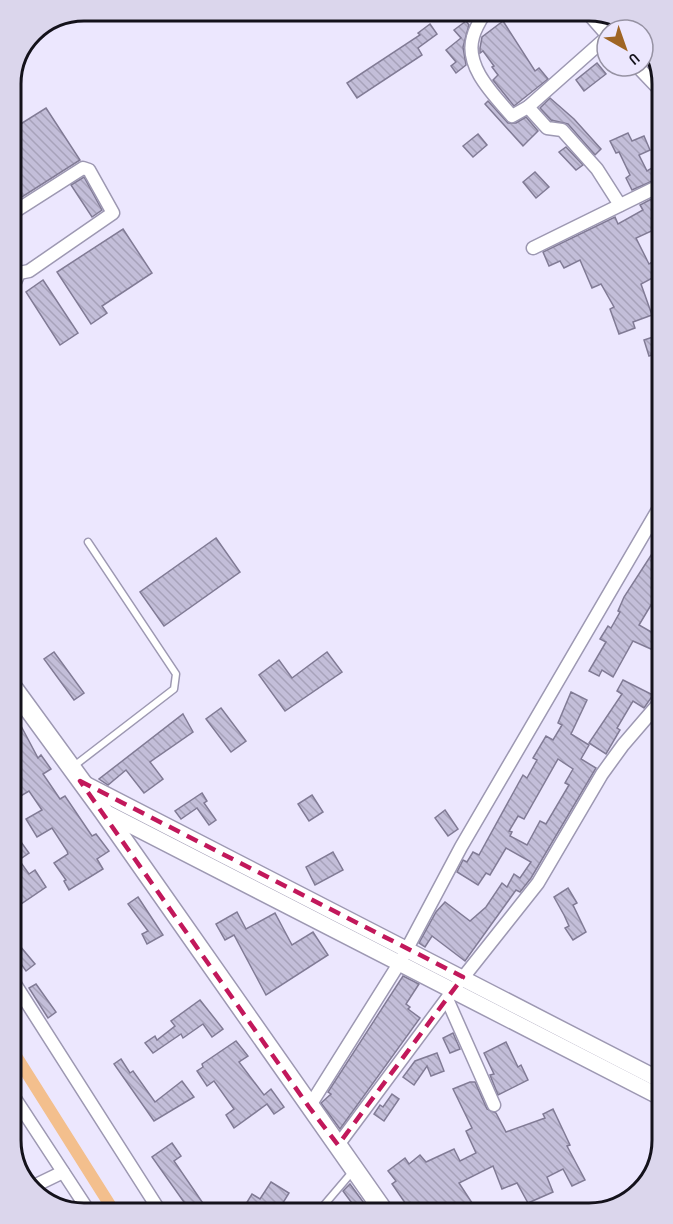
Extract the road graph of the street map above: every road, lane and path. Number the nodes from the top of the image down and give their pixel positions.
1 (481, 21) edge
2 (595, 47) edge
3 (528, 107) junction
4 (652, 190) edge
5 (620, 205) junction
6 (21, 208) edge
7 (533, 248) dead end
8 (21, 270) edge
9 (652, 520) edge
10 (88, 542) dead end
11 (21, 699) edge
12 (652, 711) edge
13 (75, 775) junction
14 (103, 811) junction
15 (403, 956) junction
16 (455, 988) junction
17 (21, 993) edge
18 (652, 1077) edge
19 (652, 1093) edge
20 (494, 1105) dead end
21 (309, 1107) junction
22 (21, 1108) edge
23 (338, 1145) junction
24 (354, 1171) junction
25 (63, 1172) junction
26 (38, 1184) edge
27 (83, 1203) edge
28 (155, 1203) edge
29 (326, 1203) edge
30 (378, 1203) edge

1 - 3 street
2 - 3 street
3 - 5 street
4 - 5 street
5 - 7 street
6 - 8 street
9 - 15 street
10 - 13 lane
11 - 13 main road
12 - 16 street
13 - 14 main road
13 - 15 street
14 - 15 street
14 - 21 main road
15 - 16 street
15 - 21 street
16 - 18 street
16 - 19 street
16 - 20 street
16 - 23 street
17 - 28 street
21 - 23 main road
22 - 25 street
23 - 24 main road
24 - 29 lane
24 - 30 main road
25 - 26 street
25 - 27 street

